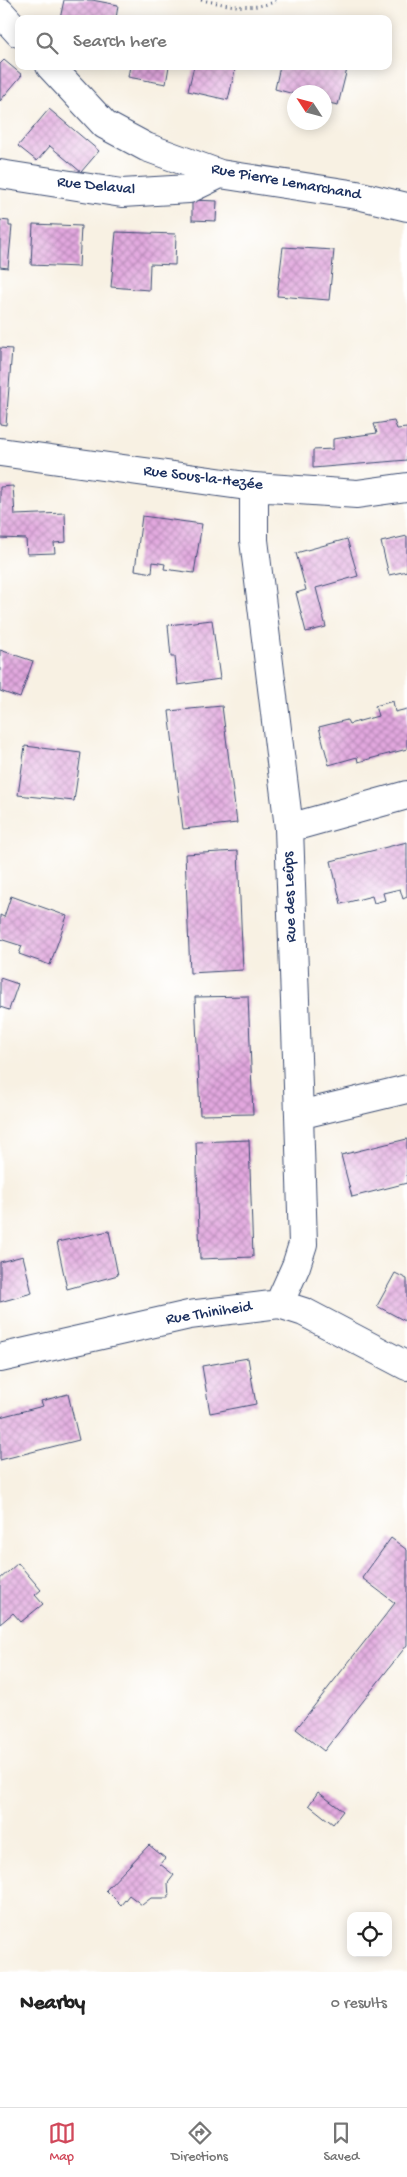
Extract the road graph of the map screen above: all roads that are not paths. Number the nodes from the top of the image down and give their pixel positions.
1 (54, 70) edge
2 (0, 174) edge
3 (220, 174) junction
4 (407, 207) edge
5 (0, 452) edge
6 (254, 487) junction
7 (407, 487) edge
8 (407, 795) edge
9 (289, 828) junction
10 (407, 1089) edge
11 (299, 1115) junction
12 (279, 1304) junction
13 (0, 1358) edge
14 (407, 1366) edge

1 - 3 street, Rue Pierre Lemarchand
2 - 3 street, Rue Delaval
3 - 4 street, Rue Pierre Lemarchand
5 - 6 street, Rue Sous-la-Hezée
6 - 7 street, Rue Sous-la-Hezée
6 - 9 street, Rue des Leûps
8 - 9 street
9 - 11 street, Rue des Leûps
10 - 11 street
11 - 12 street, Rue des Leûps
12 - 13 street, Rue Thiniheid
12 - 14 street, Rue Thiniheid

